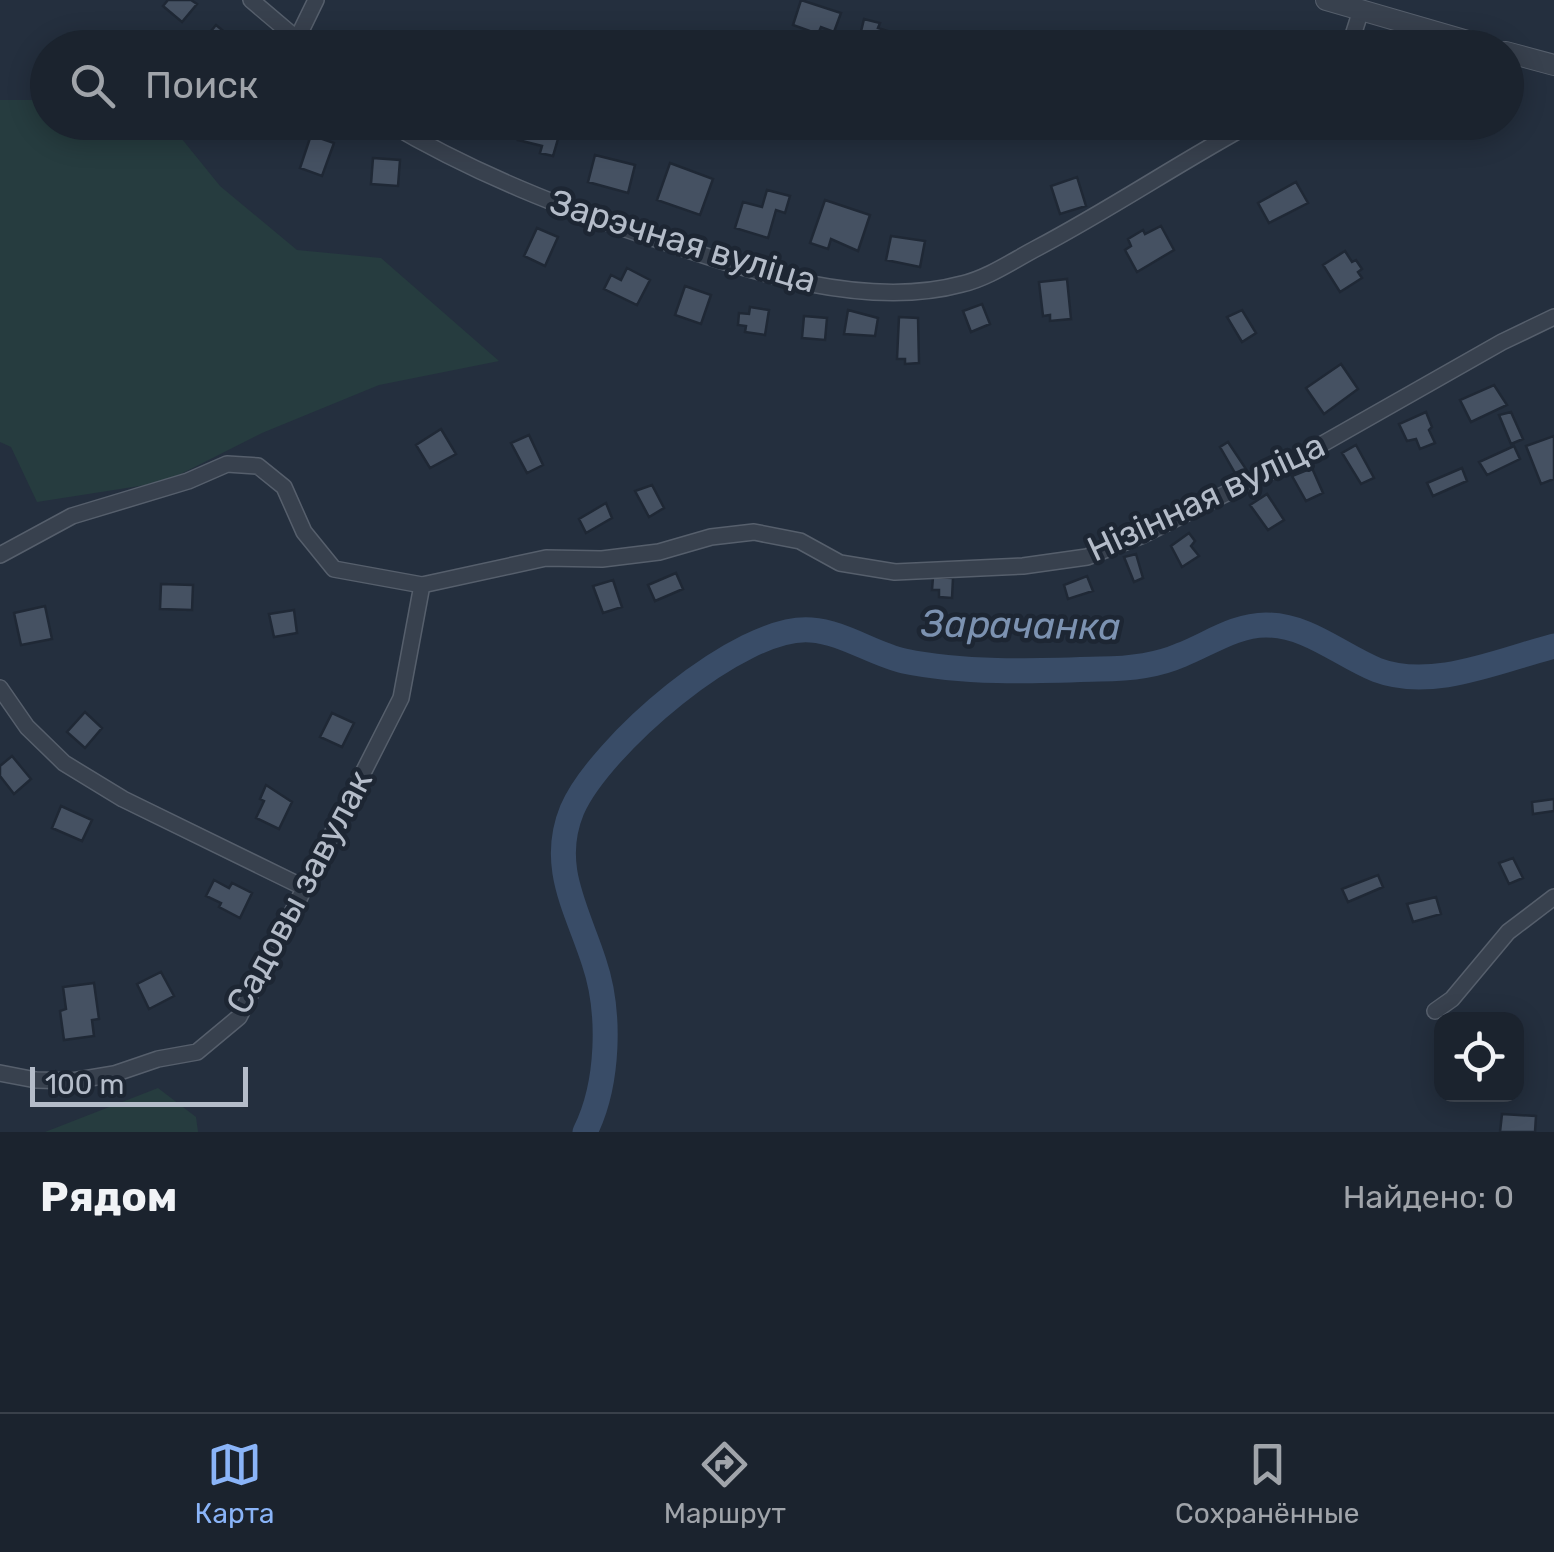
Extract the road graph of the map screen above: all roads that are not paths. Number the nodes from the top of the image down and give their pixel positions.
1 (252, 0) edge
2 (316, 0) edge
3 (1326, 0) edge
4 (1361, 10) junction
5 (285, 30) edge
6 (304, 30) edge
7 (1355, 30) edge
8 (1430, 30) edge
9 (1524, 57) edge
10 (1554, 66) edge
11 (420, 140) edge
12 (1224, 140) edge
13 (1554, 316) edge
14 (0, 555) edge
15 (422, 585) junction
16 (0, 688) edge
17 (303, 887) junction
18 (1554, 898) edge
19 (1435, 1011) dead end
20 (0, 1073) edge

1 - 5 street
2 - 6 street
3 - 4 street
4 - 7 street
4 - 8 street
9 - 10 street
11 - 12 street, Зарэчная вуліца
13 - 15 street, Нізінная вуліца
14 - 15 street
15 - 17 street, Садовы завулак
16 - 17 street
17 - 20 street, Садовы завулак
18 - 19 street

